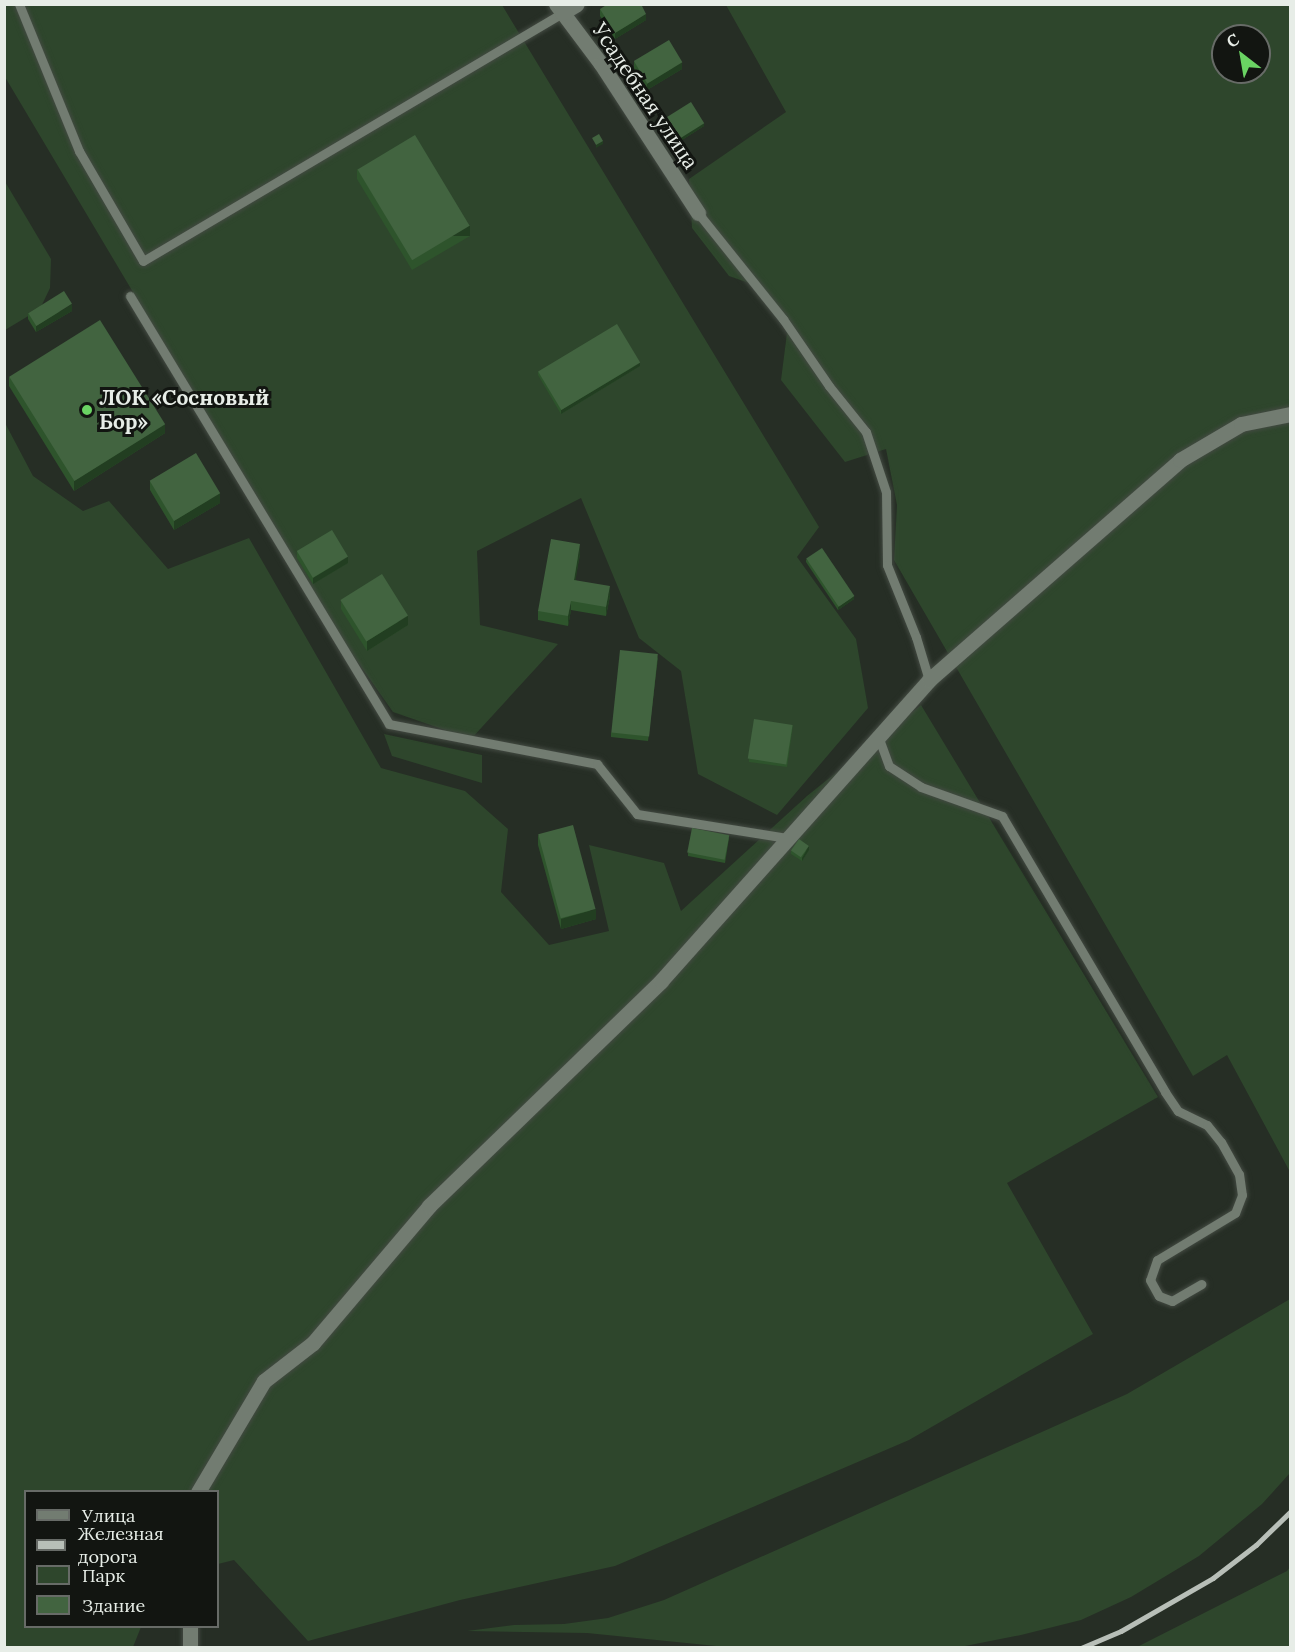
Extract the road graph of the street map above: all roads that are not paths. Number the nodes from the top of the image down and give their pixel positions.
1 (19, 4) edge
2 (577, 4) edge
3 (559, 9) edge
4 (698, 213) joint
5 (130, 296) dead end
6 (1290, 414) edge
7 (928, 680) junction
8 (878, 736) junction
9 (787, 838) junction
10 (1202, 1284) dead end
11 (199, 1490) edge
12 (190, 1628) edge
13 (190, 1647) edge

1 - 3 lane
2 - 3 street
3 - 4 street, Усадебная улица
4 - 7 lane
5 - 9 lane
6 - 7 street
7 - 8 street
8 - 9 street
8 - 10 lane
9 - 11 street
12 - 13 street

